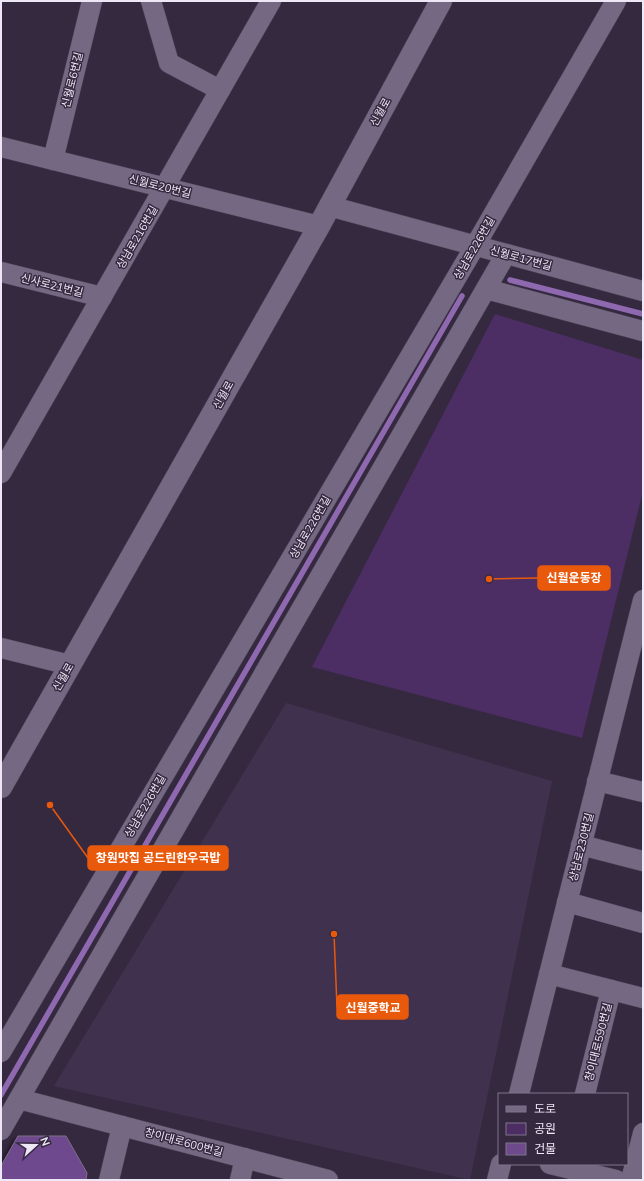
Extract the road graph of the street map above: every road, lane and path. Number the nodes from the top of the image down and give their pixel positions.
1 (92, 1) edge
2 (151, 1) edge
3 (271, 1) edge
4 (441, 1) edge
5 (616, 1) edge
6 (220, 90) junction
7 (1, 147) edge
8 (53, 160) junction
9 (165, 188) junction
10 (329, 206) junction
11 (319, 226) junction
12 (475, 246) junction
13 (506, 254) junction
14 (1, 272) edge
15 (486, 289) junction
16 (643, 291) edge
17 (102, 297) junction
18 (643, 331) edge
19 (1, 473) edge
20 (643, 600) edge
21 (1, 648) edge
22 (70, 665) junction
23 (597, 781) junction
24 (1, 787) edge
25 (643, 792) edge
26 (581, 845) junction
27 (643, 861) edge
28 (567, 902) junction
29 (643, 923) edge
30 (549, 974) junction
31 (611, 990) junction
32 (643, 998) edge
33 (1, 1052) edge
34 (519, 1093) edge
35 (585, 1093) edge
36 (19, 1099) junction
37 (122, 1126) junction
38 (1, 1130) edge
39 (643, 1133) edge
40 (246, 1158) junction
41 (501, 1165) edge
42 (562, 1165) edge
43 (109, 1180) edge
44 (240, 1180) edge
45 (328, 1180) edge
46 (497, 1180) edge
47 (616, 1180) edge
48 (631, 1180) edge

1 - 8 street, 신월로6번길
2 - 6 street
3 - 6 street, 상남로216번길
4 - 10 street, 신월로
5 - 12 street, 상남로226번길
6 - 9 street, 상남로216번길
7 - 8 street, 신월로20번길
8 - 9 street, 신월로20번길
9 - 11 street, 신월로20번길
9 - 17 street, 상남로216번길
10 - 11 street, 신월로
10 - 12 street, 신월로17번길
11 - 22 street, 신월로
12 - 13 street, 신월로17번길
12 - 33 street, 상남로226번길
13 - 15 street
13 - 16 street, 신월로17번길
14 - 17 street, 신사로21번길
15 - 18 street
15 - 36 street
17 - 19 street, 상남로216번길
20 - 23 street, 상남로230번길
21 - 22 street
22 - 24 street, 신월로
23 - 25 street
23 - 26 street, 상남로230번길
26 - 27 street
26 - 28 street, 상남로230번길
28 - 29 street
28 - 30 street, 상남로230번길
30 - 31 street, 창이대로590번길
30 - 34 street, 상남로230번길
31 - 32 street, 창이대로590번길
31 - 35 street, 창이대로590번길
36 - 37 street, 창이대로600번길
36 - 38 street
37 - 40 street, 창이대로600번길
37 - 43 street
39 - 48 street
40 - 44 street
40 - 45 street, 창이대로600번길
41 - 46 street
42 - 47 street

